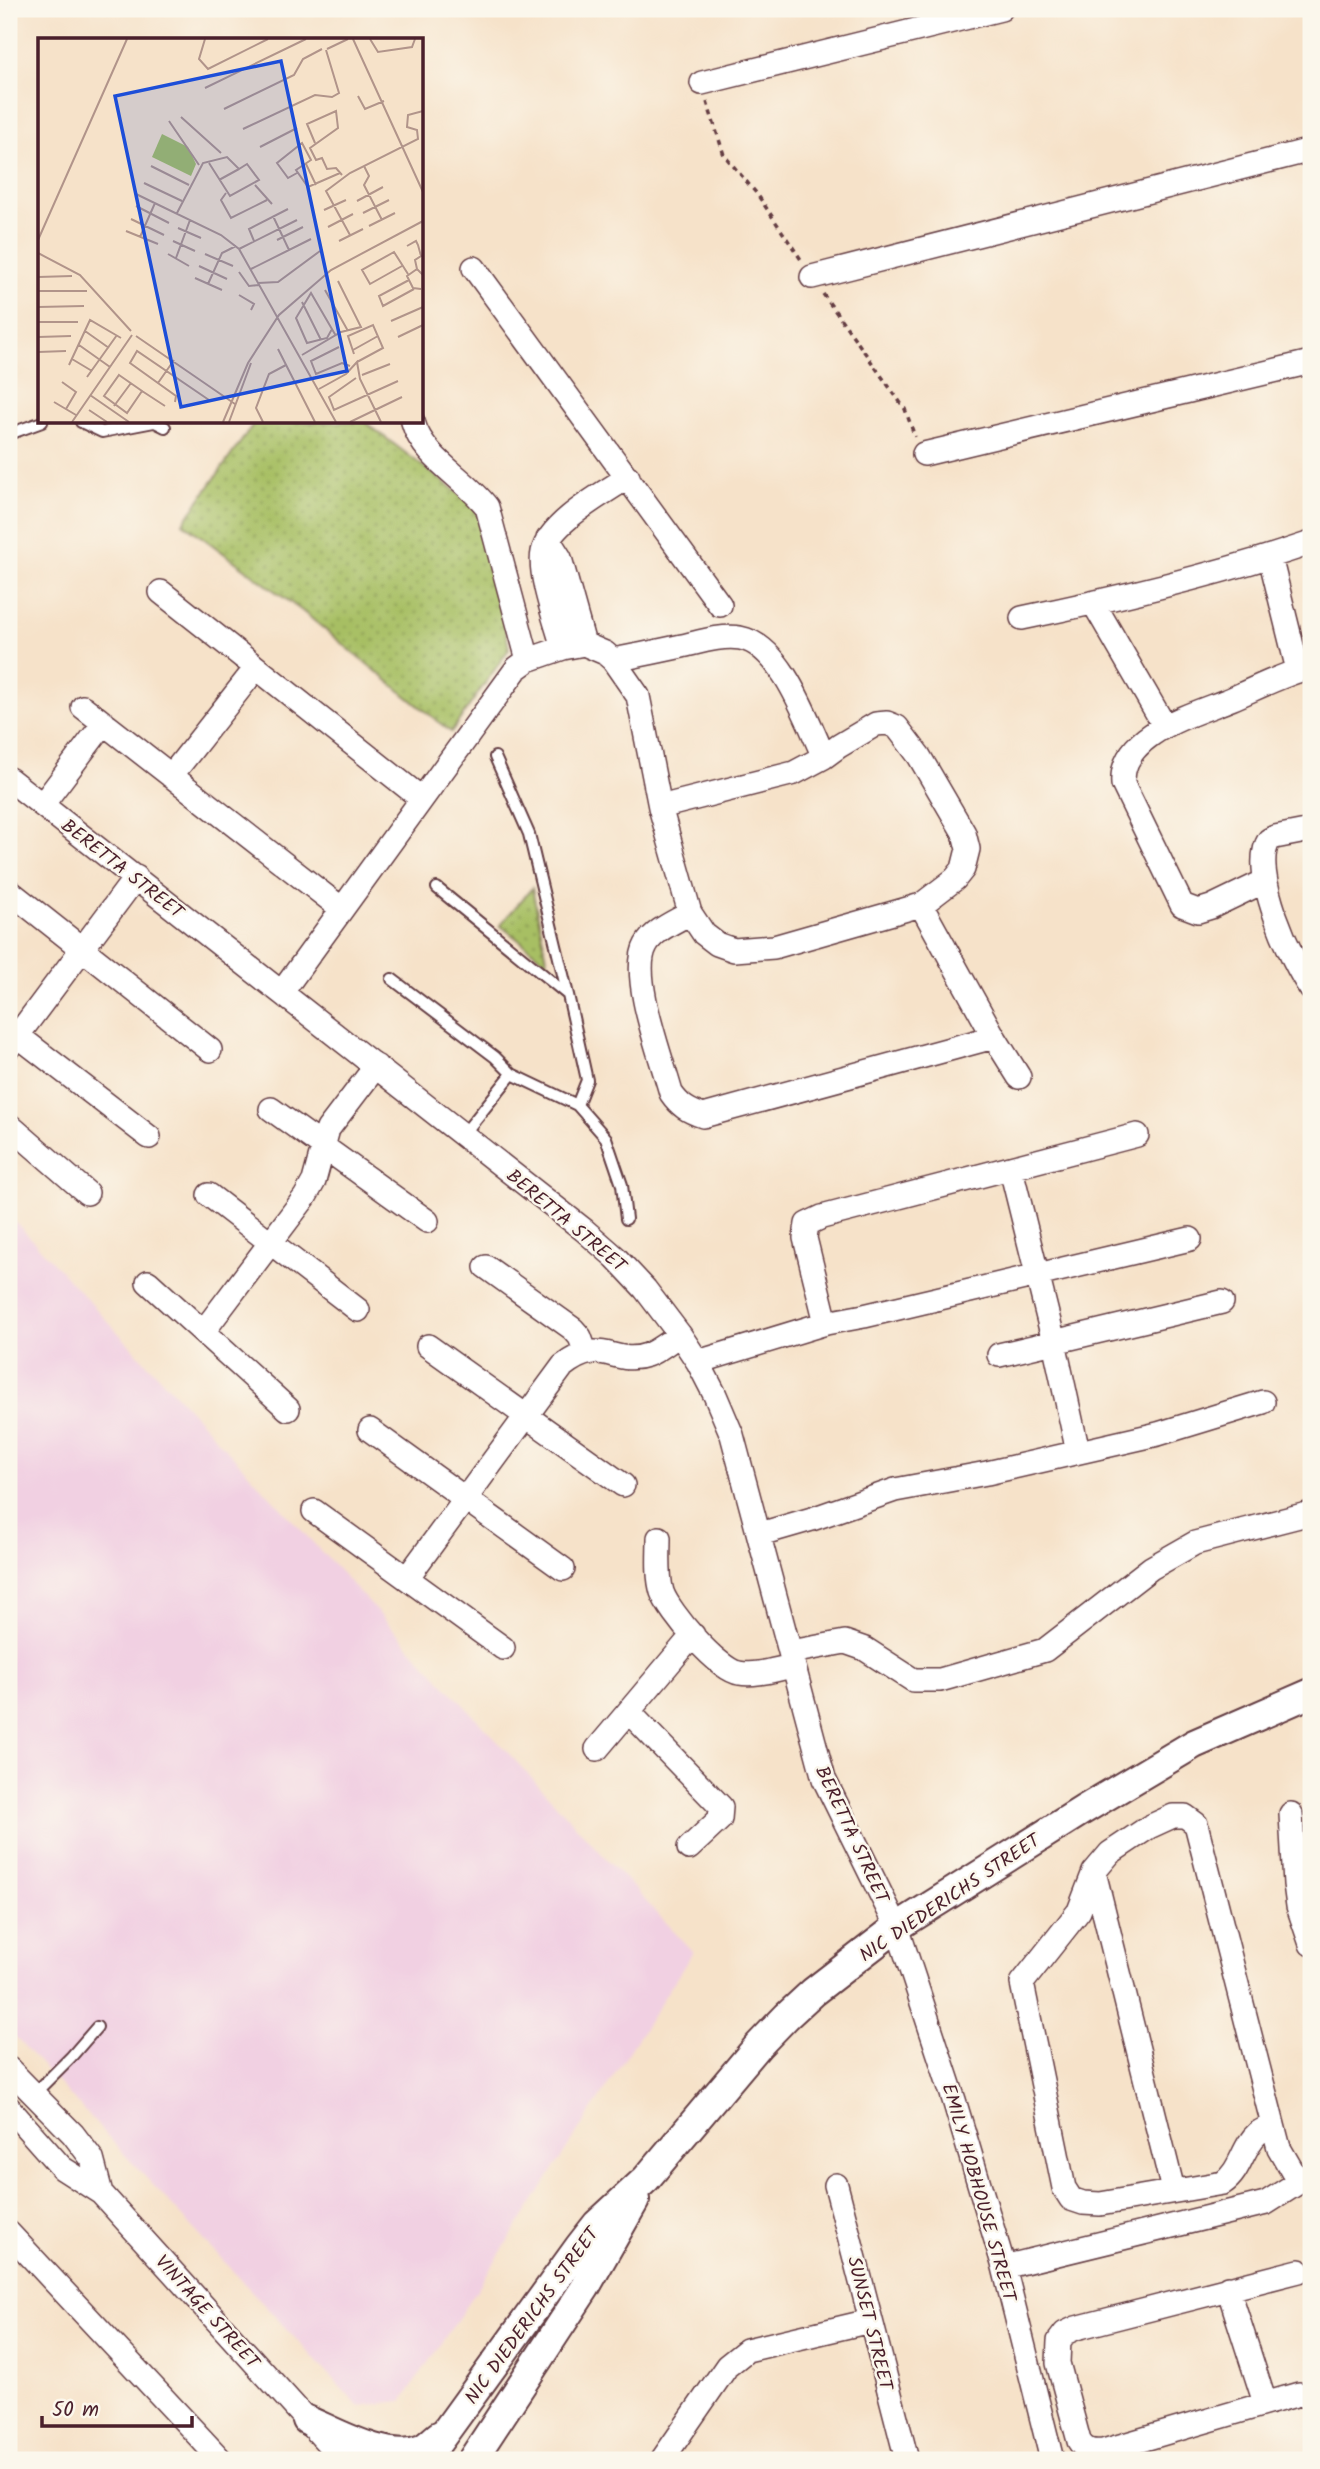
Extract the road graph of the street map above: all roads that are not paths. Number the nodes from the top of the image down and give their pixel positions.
1 (1001, 9) edge
2 (702, 83) dead end
3 (1311, 150) edge
4 (474, 268) dead end
5 (812, 277) dead end
6 (1311, 362) edge
7 (38, 423) edge
8 (85, 424) edge
9 (158, 424) edge
10 (414, 424) edge
11 (9, 434) edge
12 (924, 454) dead end
13 (628, 477) junction
14 (1311, 543) edge
15 (1270, 557) junction
16 (161, 592) dead end
17 (1094, 604) junction
18 (720, 606) dead end
19 (1022, 618) dead end
20 (573, 646) junction
21 (528, 660) junction
22 (613, 660) junction
23 (256, 668) junction
24 (1304, 668) edge
25 (83, 707) dead end
26 (104, 723) junction
27 (1164, 725) junction
28 (495, 757) dead end
29 (824, 757) junction
30 (171, 776) junction
31 (9, 779) edge
32 (422, 799) junction
33 (42, 805) junction
34 (660, 807) junction
35 (1311, 830) edge
36 (136, 877) junction
37 (1265, 881) junction
38 (437, 888) dead end
39 (9, 891) edge
40 (921, 905) junction
41 (342, 909) junction
42 (690, 913) junction
43 (82, 949) junction
44 (393, 979) dead end
45 (1311, 989) edge
46 (282, 992) junction
47 (568, 995) junction
48 (11, 1037) edge
49 (994, 1037) junction
50 (210, 1050) dead end
51 (376, 1066) junction
52 (512, 1074) junction
53 (1019, 1077) dead end
54 (577, 1105) junction
55 (271, 1109) dead end
56 (9, 1125) edge
57 (463, 1135) junction
58 (1137, 1135) dead end
59 (149, 1137) dead end
60 (323, 1146) junction
61 (1011, 1168) junction
62 (87, 1193) dead end
63 (209, 1195) dead end
64 (626, 1219) dead end
65 (427, 1222) dead end
66 (1190, 1239) dead end
67 (270, 1244) junction
68 (486, 1267) dead end
69 (1038, 1275) junction
70 (148, 1282) dead end
71 (1222, 1302) dead end
72 (358, 1310) dead end
73 (826, 1323) junction
74 (203, 1332) junction
75 (680, 1335) junction
76 (1054, 1342) junction
77 (428, 1346) dead end
78 (585, 1351) junction
79 (999, 1355) dead end
80 (698, 1362) junction
81 (1263, 1402) dead end
82 (288, 1409) dead end
83 (527, 1416) junction
84 (370, 1430) dead end
85 (1077, 1452) junction
86 (623, 1485) dead end
87 (466, 1499) junction
88 (314, 1510) dead end
89 (1311, 1513) edge
90 (760, 1534) junction
91 (659, 1538) dead end
92 (563, 1569) dead end
93 (407, 1578) junction
94 (693, 1635) junction
95 (503, 1648) dead end
96 (792, 1659) junction
97 (1311, 1693) edge
98 (629, 1712) junction
99 (597, 1749) dead end
100 (1291, 1814) dead end
101 (689, 1848) dead end
102 (1094, 1872) junction
103 (1305, 1904) edge
104 (897, 1927) junction
105 (1311, 1944) edge
106 (97, 2027) dead end
107 (9, 2069) edge
108 (33, 2095) junction
109 (11, 2114) edge
110 (1273, 2125) junction
111 (1305, 2178) edge
112 (646, 2179) junction
113 (836, 2185) dead end
114 (1173, 2190) junction
115 (101, 2193) junction
116 (9, 2233) edge
117 (1004, 2267) junction
118 (1299, 2271) dead end
119 (1228, 2288) junction
120 (870, 2321) junction
121 (1311, 2397) edge
122 (1265, 2403) junction
123 (307, 2420) junction
124 (448, 2428) junction
125 (221, 2460) edge
126 (343, 2460) edge
127 (425, 2460) edge
128 (472, 2460) edge
129 (662, 2460) edge
130 (907, 2460) edge
131 (1052, 2460) edge

1 - 2 street
3 - 5 street
4 - 13 street
6 - 12 street
7 - 11 lane
8 - 9 lane
10 - 21 street
13 - 18 street
13 - 20 street
14 - 15 street
15 - 17 street
15 - 24 street
16 - 23 street
17 - 19 street
17 - 27 street
20 - 21 street
20 - 22 street
21 - 32 street
22 - 29 street
22 - 34 street
23 - 30 street
23 - 32 street
24 - 27 street
25 - 26 street
26 - 30 street
26 - 33 street
27 - 37 street
28 - 47 lane
29 - 34 street
29 - 40 street
30 - 41 street
31 - 33 street, BERETTA STREET
32 - 41 street
33 - 36 street, BERETTA STREET
34 - 42 street
35 - 37 street
36 - 43 street
36 - 46 street, BERETTA STREET
37 - 45 street
38 - 47 lane
39 - 43 street
40 - 42 street
40 - 49 street
41 - 46 street
42 - 49 street
43 - 48 street
43 - 50 street
44 - 52 lane
46 - 51 street, BERETTA STREET
47 - 54 lane
48 - 59 street
49 - 53 street
51 - 57 street, BERETTA STREET
51 - 60 street
52 - 54 lane
52 - 57 lane
54 - 64 lane
55 - 60 street
56 - 62 street
57 - 75 street, BERETTA STREET
58 - 61 street
60 - 65 street
60 - 67 street
61 - 69 street
61 - 73 street
63 - 67 street
66 - 69 street
67 - 72 street
67 - 74 street
68 - 78 street
69 - 73 street
69 - 76 street
70 - 74 street
71 - 76 street
73 - 80 street
74 - 82 street
75 - 78 street
75 - 80 street, BERETTA STREET
76 - 79 street
76 - 85 street
77 - 83 street
78 - 83 street
80 - 90 street, BERETTA STREET
81 - 85 street
83 - 86 street
83 - 87 street
84 - 87 street
85 - 90 street
87 - 92 street
87 - 93 street
88 - 93 street
89 - 96 street
90 - 96 street, BERETTA STREET
91 - 94 street
93 - 95 street
94 - 96 street
94 - 98 street
96 - 104 street, BERETTA STREET
97 - 104 street, NIC DIEDERICHS STREET
98 - 99 street
98 - 101 street
100 - 103 street
102 - 110 street
102 - 114 street
102 - 114 street
103 - 105 street
104 - 112 street, NIC DIEDERICHS STREET
104 - 117 street, EMILY HOBHOUSE STREET
106 - 108 lane
107 - 108 street, VINTAGE STREET
108 - 109 street
108 - 115 street, VINTAGE STREET
109 - 115 street, VINTAGE STREET
110 - 111 street
110 - 114 street
111 - 117 street
112 - 124 street, NIC DIEDERICHS STREET
112 - 128 street, NIC DIEDERICHS STREET
113 - 120 street, SUNSET STREET
115 - 123 street, VINTAGE STREET
116 - 125 street
117 - 131 street, EMILY HOBHOUSE STREET
118 - 119 street
119 - 122 street
119 - 122 street
120 - 129 street
120 - 130 street, SUNSET STREET
121 - 122 street
123 - 124 street
123 - 126 street, VINTAGE STREET
124 - 127 street, NIC DIEDERICHS STREET

